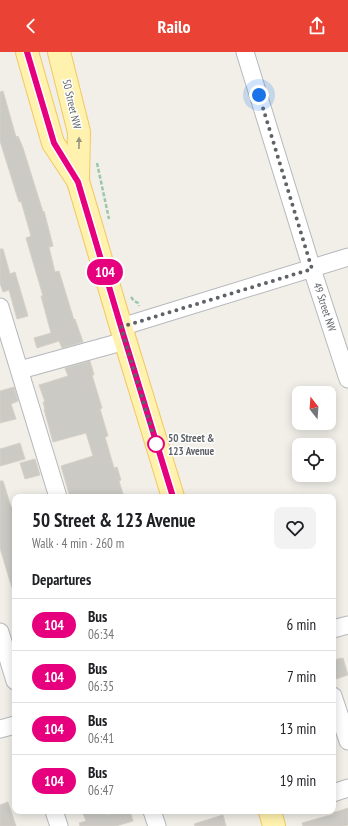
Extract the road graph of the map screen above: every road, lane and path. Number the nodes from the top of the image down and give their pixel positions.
1 (27, 52) edge
2 (59, 52) edge
3 (245, 52) edge
4 (96, 158) dead end
5 (78, 182) junction
6 (109, 219) dead end
7 (348, 257) edge
8 (312, 269) junction
9 (130, 295) dead end
10 (0, 307) edge
11 (144, 320) junction
12 (123, 334) junction
13 (20, 370) junction
14 (348, 379) edge
15 (57, 494) edge
16 (172, 494) edge
17 (348, 625) edge
18 (336, 628) edge
19 (0, 632) edge
20 (12, 671) edge
21 (336, 705) edge
22 (12, 726) edge
23 (0, 729) edge
24 (348, 741) edge
25 (348, 788) edge
26 (336, 792) edge
27 (55, 814) edge
28 (153, 814) edge
29 (59, 826) edge
30 (157, 826) edge

1 - 5 main road, 50 Street NW
5 -> 2 main road, 50 Street NW
3 - 8 street, 49 Street NW
4 - 6 path
5 - 12 main road, 50 Street NW
7 - 8 street
8 - 11 street
8 - 14 street, 49 Street NW
9 - 11 path
10 - 13 street
11 - 12 street
12 - 13 street
12 - 16 main road, 50 Street NW
13 - 15 street
17 - 18 street
19 - 20 street
21 - 24 street
22 - 23 street
25 - 26 street
27 - 29 street
28 - 30 street

